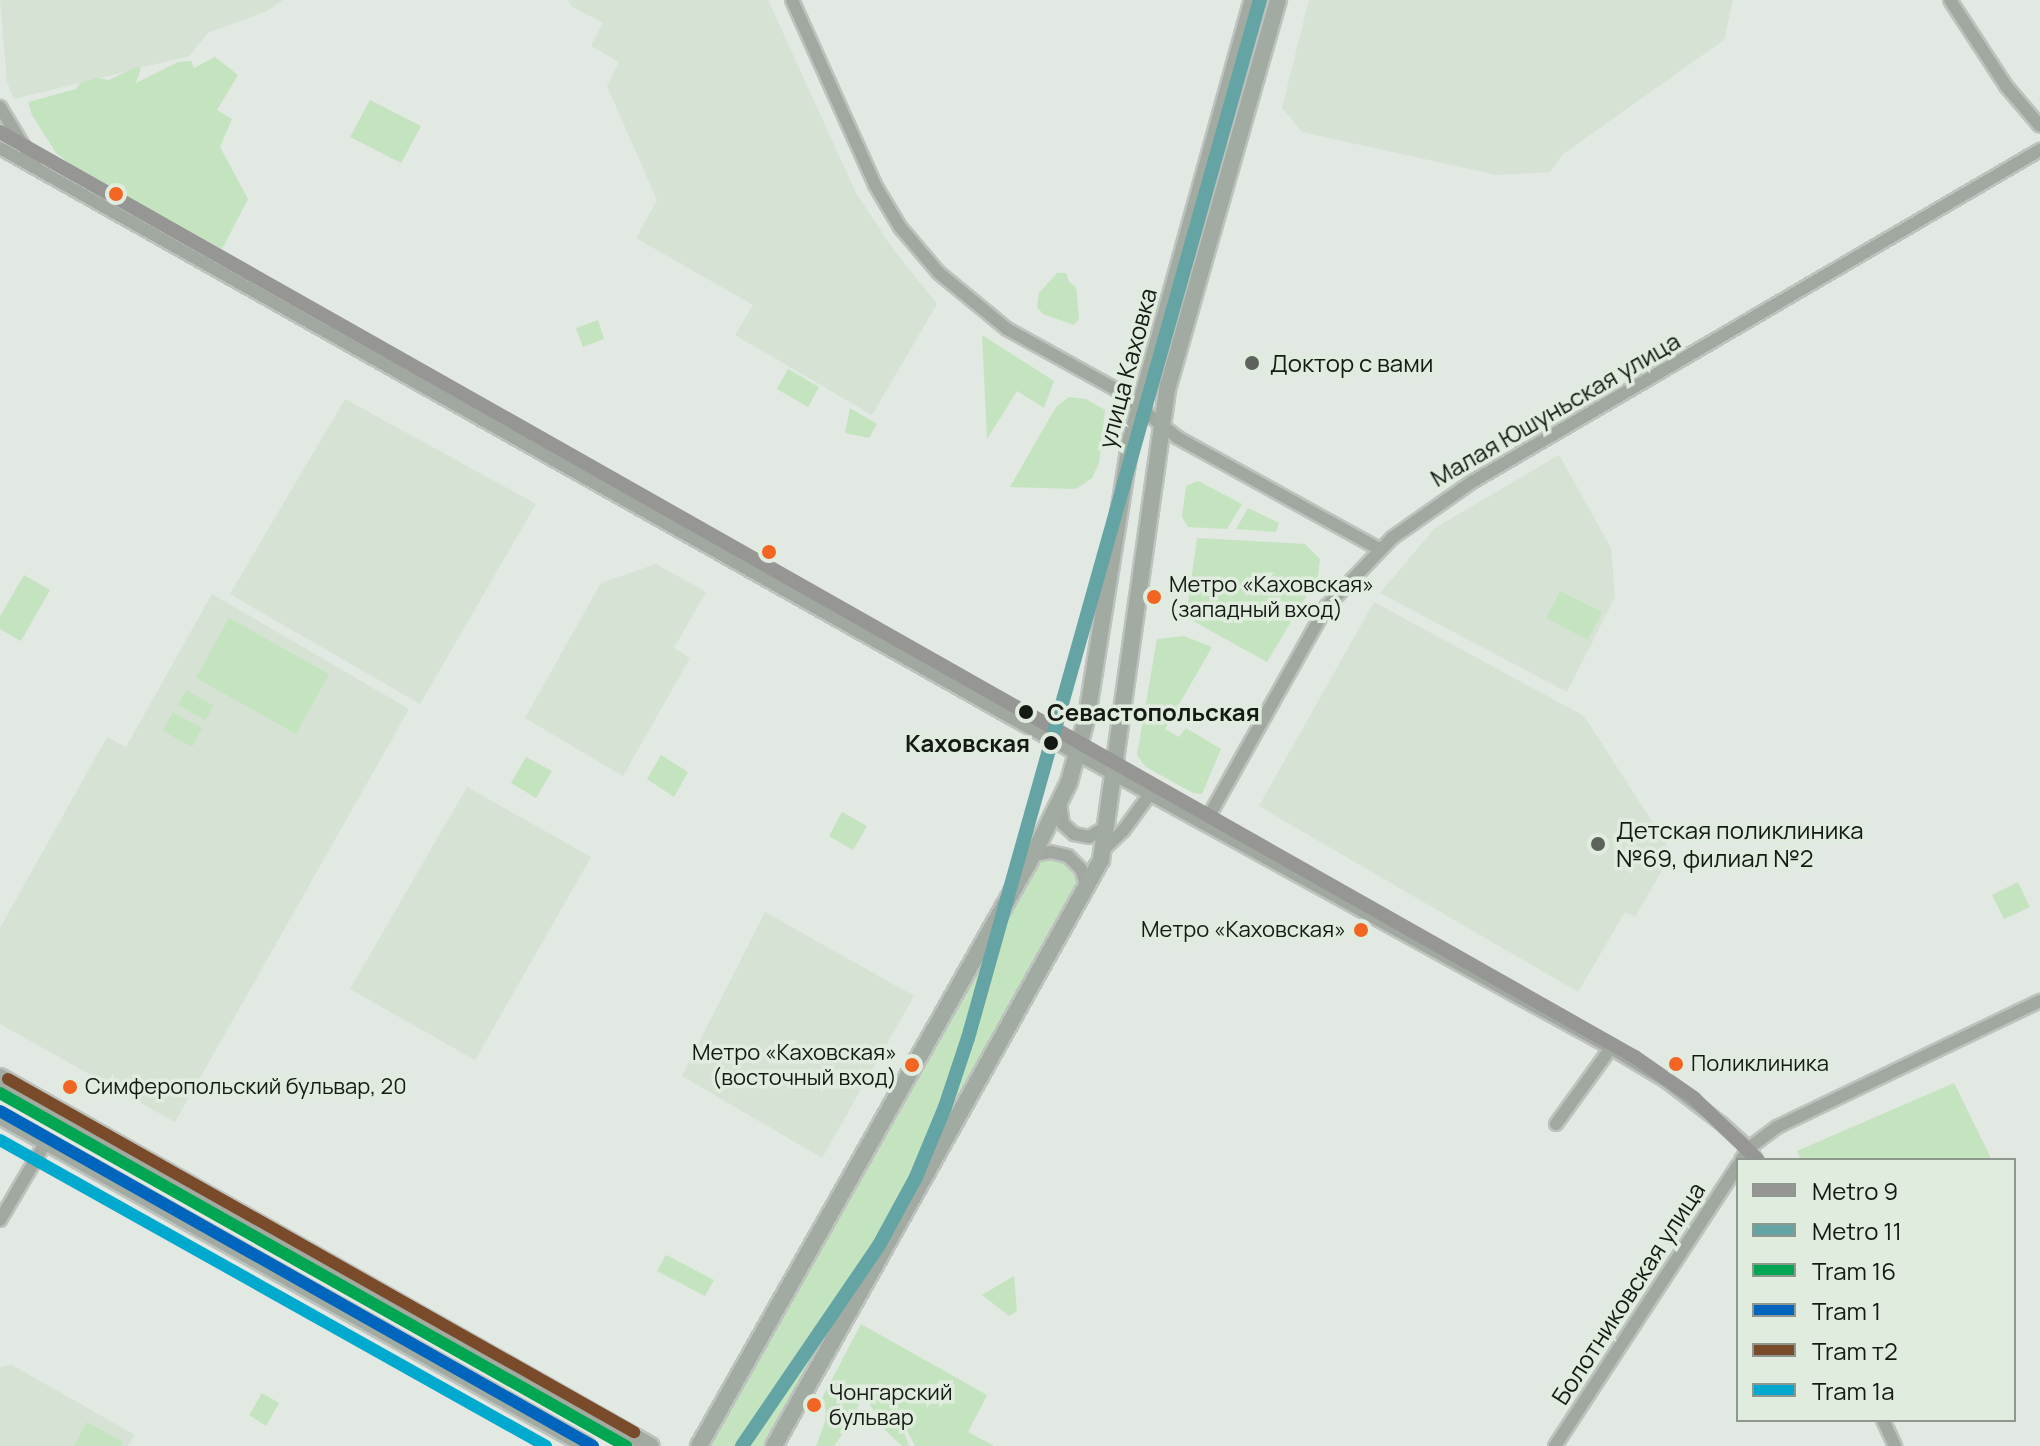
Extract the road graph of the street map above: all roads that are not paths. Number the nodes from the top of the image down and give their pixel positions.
1 (792, 0) edge
2 (1253, 0) edge
3 (1278, 0) edge
4 (1950, 0) edge
5 (0, 107) edge
6 (2040, 126) edge
7 (0, 148) edge
8 (2040, 150) edge
9 (40, 173) junction
10 (1139, 407) junction
11 (1161, 425) junction
12 (1379, 549) junction
13 (1079, 755) junction
14 (1111, 772) junction
15 (1150, 794) junction
16 (1060, 803) junction
17 (1205, 823) junction
18 (1108, 826) junction
19 (1103, 850) junction
20 (1033, 855) junction
21 (1087, 886) junction
22 (2040, 1001) edge
23 (1611, 1048) junction
24 (0, 1077) edge
25 (0, 1116) edge
26 (1556, 1124) dead end
27 (46, 1142) junction
28 (1752, 1154) edge
29 (1736, 1168) edge
30 (0, 1220) edge
31 (1884, 1422) edge
32 (587, 1446) edge
33 (651, 1446) edge
34 (699, 1446) edge
35 (774, 1446) edge
36 (1555, 1446) edge
37 (1895, 1446) edge

1 - 10 street
2 - 10 main road, улица Каховка
3 - 11 main road, улица Каховка
4 - 6 street
5 - 9 street
7 - 9 street
8 - 12 street, Малая Юшуньская улица
9 - 13 street
10 - 11 street
10 - 13 main road, улица Каховка
11 - 12 street
11 - 14 main road, улица Каховка
12 - 17 street, Малая Юшуньская улица
13 - 14 street
13 - 16 main road
14 - 15 street
14 - 18 main road
15 - 17 street
15 - 19 street
16 - 18 street
16 - 20 main road
17 - 23 street
18 - 19 main road
19 - 21 main road
20 - 21 street
20 - 34 main road
21 - 35 main road
22 - 28 street, Болотниковская улица
23 - 26 street
23 - 28 street
24 - 33 main road
25 - 27 main road
27 - 30 street
27 - 32 main road
29 - 36 street, Болотниковская улица
31 - 37 street

